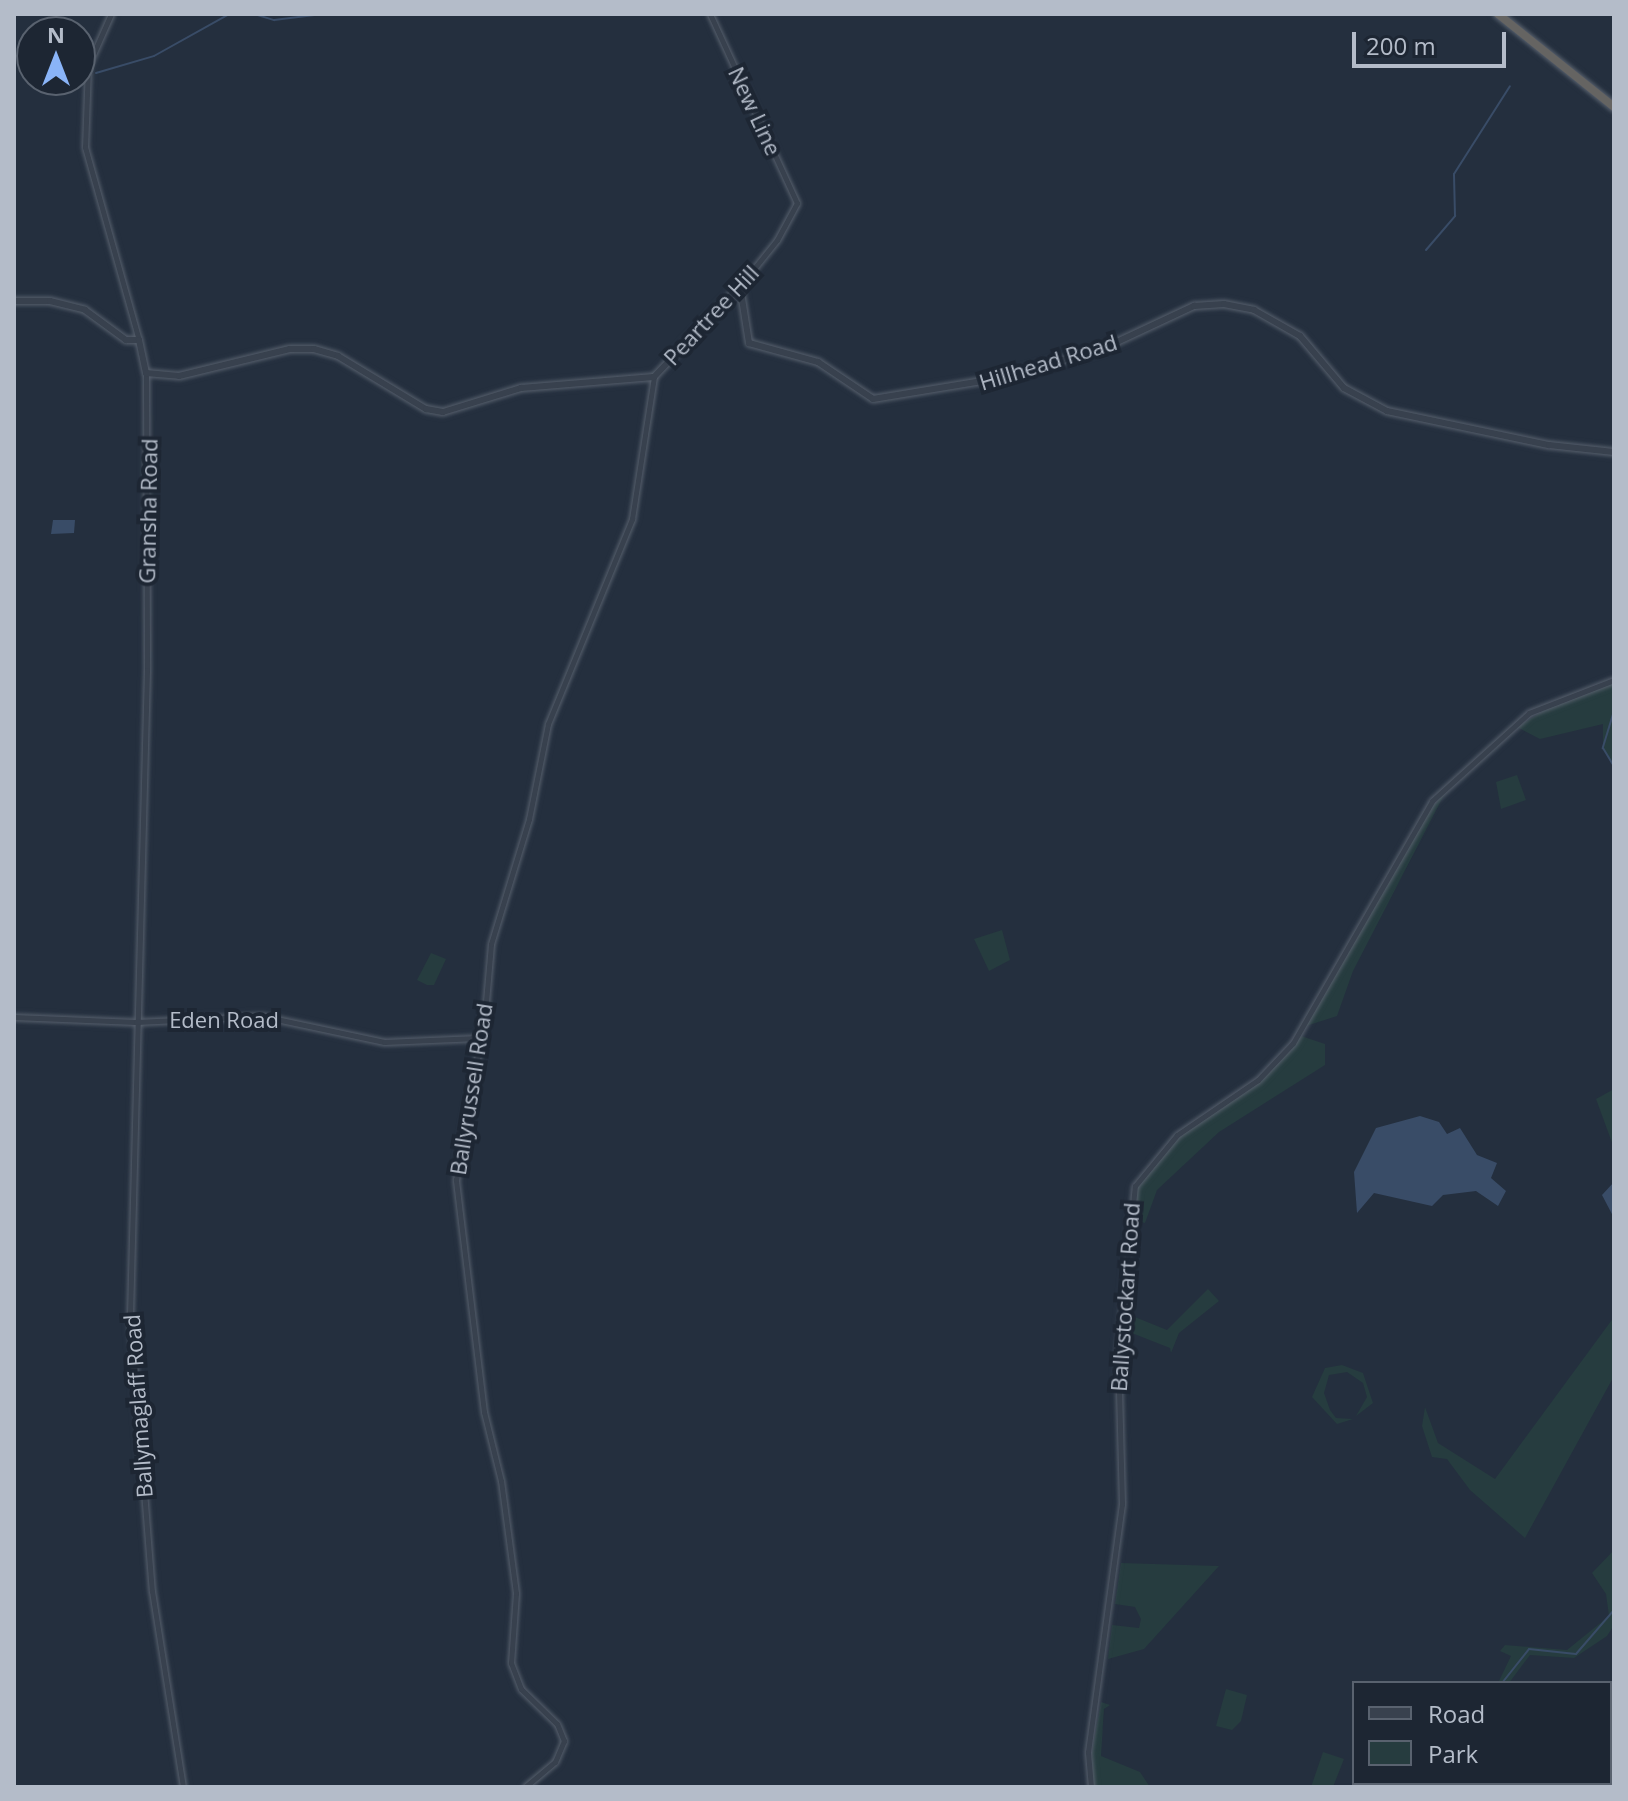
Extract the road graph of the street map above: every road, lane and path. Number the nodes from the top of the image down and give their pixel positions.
1 (111, 14) edge
2 (710, 14) edge
3 (1498, 14) edge
4 (1614, 107) edge
5 (797, 209) joint
6 (740, 286) junction
7 (14, 301) edge
8 (139, 340) junction
9 (146, 373) junction
10 (654, 377) junction
11 (1614, 452) edge
12 (1614, 680) edge
13 (14, 1017) edge
14 (134, 1022) junction
15 (478, 1038) junction
16 (183, 1787) edge
17 (525, 1787) edge
18 (1091, 1787) edge

1 - 8 street, Gransha Road
2 - 5 street, New Line
3 - 4 highway
5 - 6 street, Peartree Hill
6 - 10 street, Peartree Hill
6 - 11 street, Hillhead Road
7 - 8 street
8 - 9 street, Gransha Road
9 - 10 street, Peartree Hill
9 - 14 street, Gransha Road
10 - 15 street, Ballyrussell Road
12 - 18 street, Ballystockart Road
13 - 14 street, Eden Road
14 - 15 street, Eden Road
14 - 16 street, Ballymaglaff Road
15 - 17 street, Ballyrussell Road

